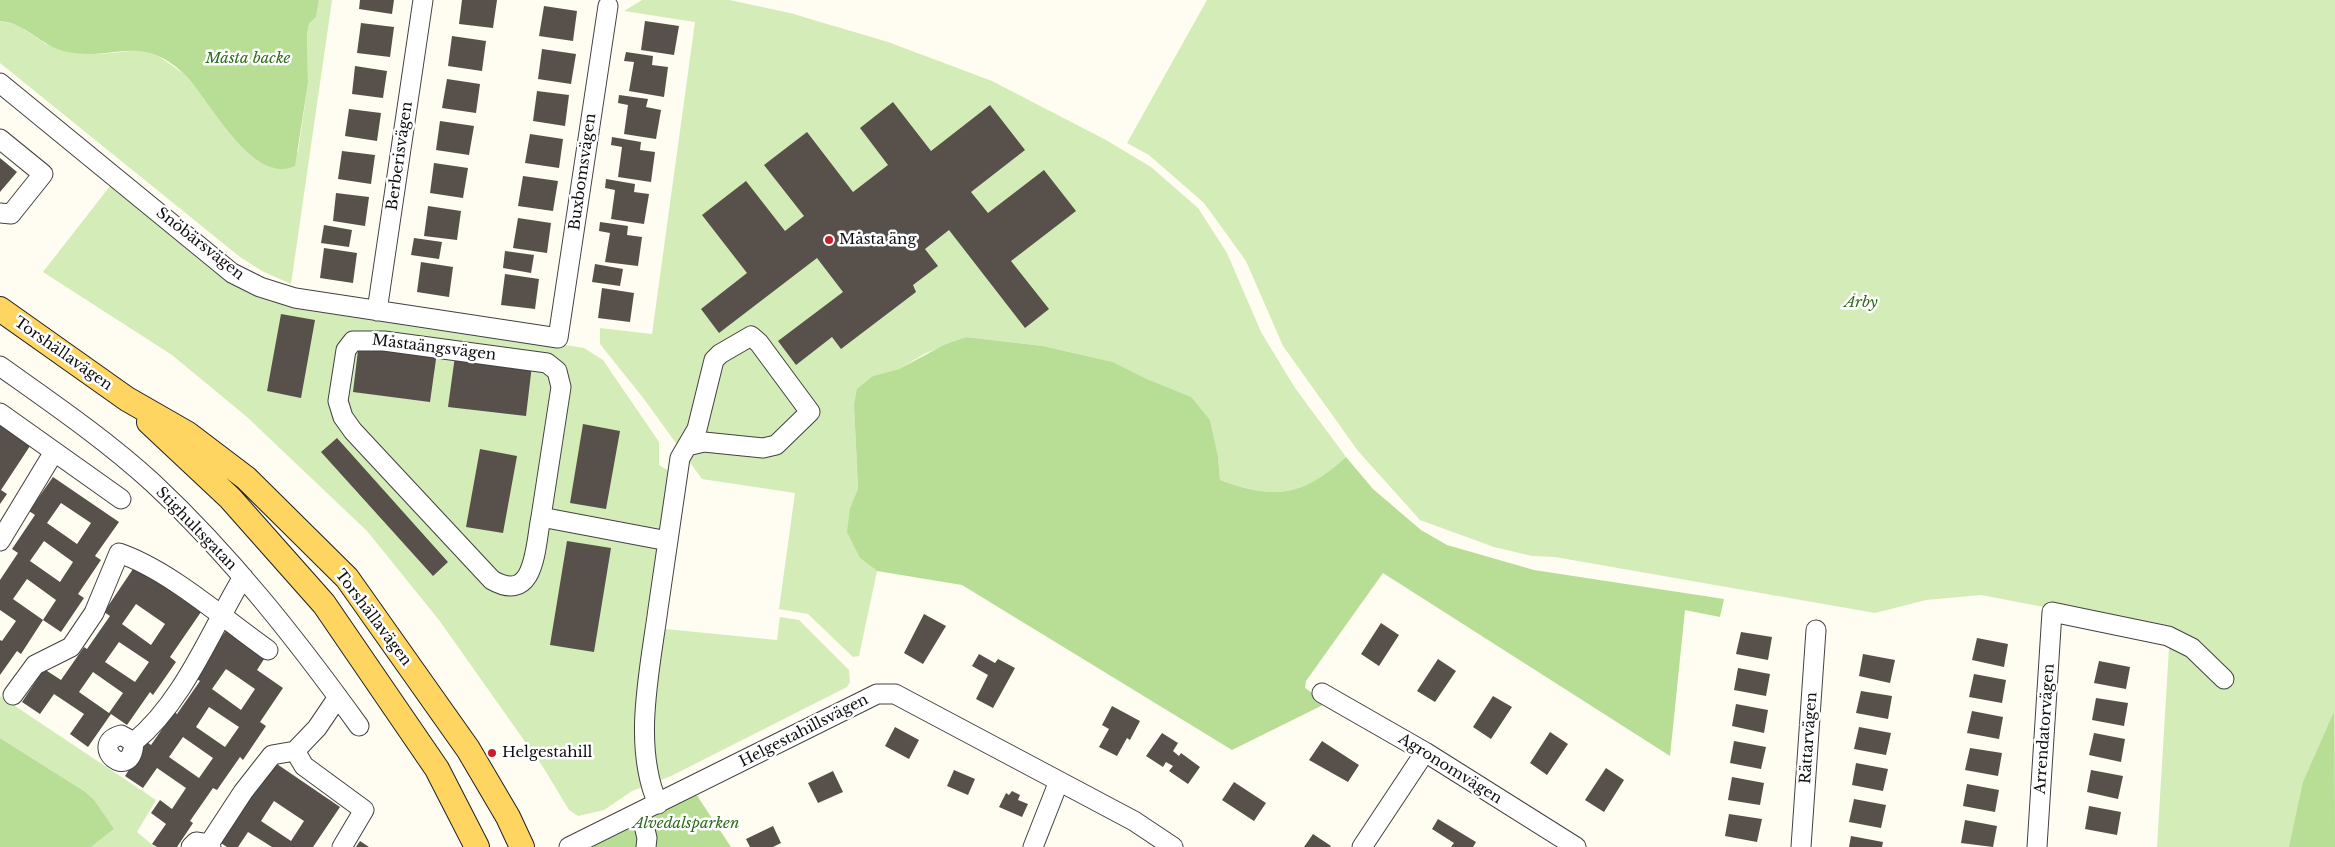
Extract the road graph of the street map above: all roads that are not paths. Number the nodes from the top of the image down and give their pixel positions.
1 (423, 0) edge
2 (608, 6) dead end
3 (0, 83) edge
4 (0, 139) edge
5 (0, 213) edge
6 (0, 310) edge
7 (377, 312) junction
8 (558, 338) joint
9 (1, 369) edge
10 (126, 399) junction
11 (0, 413) edge
12 (686, 446) junction
13 (54, 452) junction
14 (122, 499) dead end
15 (541, 517) junction
16 (0, 541) edge
17 (668, 541) junction
18 (240, 582) junction
19 (220, 615) junction
20 (1816, 630) dead end
21 (268, 650) dead end
22 (2224, 679) dead end
23 (1322, 693) dead end
24 (13, 695) dead end
25 (338, 696) junction
26 (359, 726) dead end
27 (134, 742) dead end
28 (294, 751) junction
29 (1425, 752) junction
30 (1059, 781) junction
31 (649, 808) junction
32 (204, 846) edge
33 (573, 846) edge
34 (342, 847) edge
35 (477, 847) edge
36 (522, 847) edge
37 (646, 847) edge
38 (1033, 847) edge
39 (1173, 847) edge
40 (1362, 847) edge
41 (1576, 847) edge
42 (1801, 847) edge
43 (2037, 847) edge

1 - 7 street, Berberisvägen
2 - 8 street, Buxbomsvägen
3 - 7 street, Snöbärsvägen
4 - 5 street
6 - 10 main road, Torshällavägen
7 - 8 street, Snöbärsvägen
9 - 18 street, Stighultsgatan
10 - 35 main road, Torshällavägen
10 - 36 main road, Torshällavägen
11 - 13 street
12 - 12 street
12 - 17 street
13 - 14 street
13 - 16 street
15 - 15 street, Måstaängsvägen
15 - 17 street
17 - 31 street
18 - 19 street
18 - 25 street, Stighultsgatan
19 - 21 street
19 - 24 street
19 - 27 street
20 - 42 street, Rättarvägen
22 - 43 street, Arrendatorvägen
23 - 29 street, Agronomvägen
25 - 26 street, Stighultsgatan
25 - 28 street
28 - 32 street
28 - 34 street
29 - 40 street
29 - 41 street, Agronomvägen
30 - 31 street, Helgestahillsvägen
30 - 38 street
30 - 39 street, Helgestahillsvägen
31 - 33 street, Helgestahillsvägen
31 - 37 street

